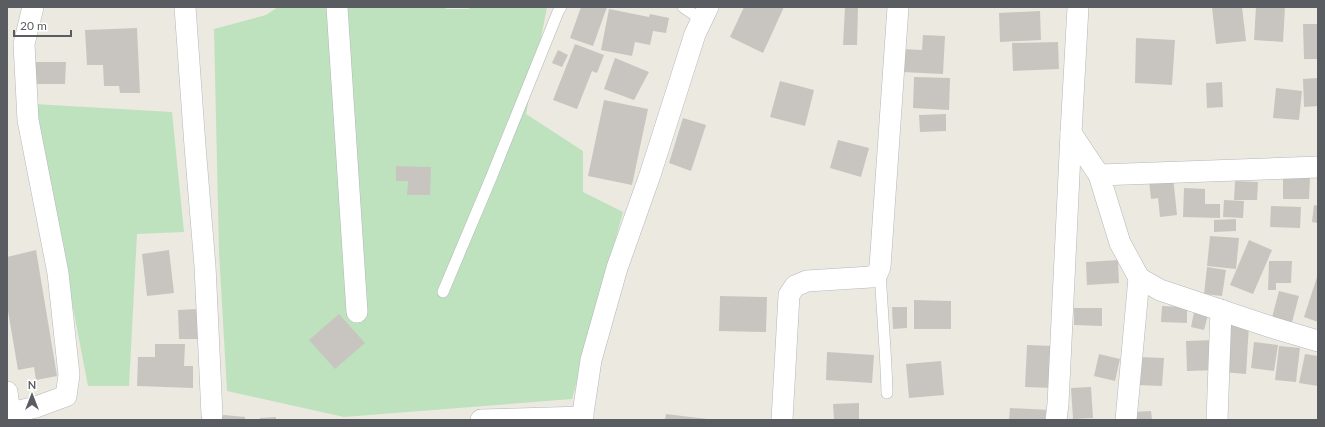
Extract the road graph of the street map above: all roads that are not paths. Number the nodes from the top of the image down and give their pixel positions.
1 (33, 7) edge
2 (185, 7) edge
3 (337, 7) edge
4 (561, 7) edge
5 (683, 7) edge
6 (898, 7) edge
7 (1078, 7) edge
8 (705, 14) edge
9 (1071, 133) junction
10 (1318, 167) edge
11 (1099, 175) junction
12 (880, 267) junction
13 (1139, 278) junction
14 (443, 292) dead end
15 (1221, 310) junction
16 (357, 312) dead end
17 (1318, 341) edge
18 (7, 392) edge
19 (888, 393) dead end
20 (9, 413) edge
21 (212, 415) dead end
22 (582, 418) edge
23 (481, 420) edge
24 (782, 420) edge
25 (1056, 420) edge
26 (1126, 420) edge
27 (1217, 420) edge

1 - 20 street
2 - 21 street
3 - 16 street
4 - 14 lane
5 - 8 lane
6 - 12 street
7 - 9 street
8 - 22 street
9 - 11 street
9 - 25 street
10 - 11 street
11 - 13 street
12 - 19 lane
12 - 24 street
13 - 15 street
13 - 26 street
15 - 17 street
15 - 27 street
18 - 20 street
22 - 23 street

